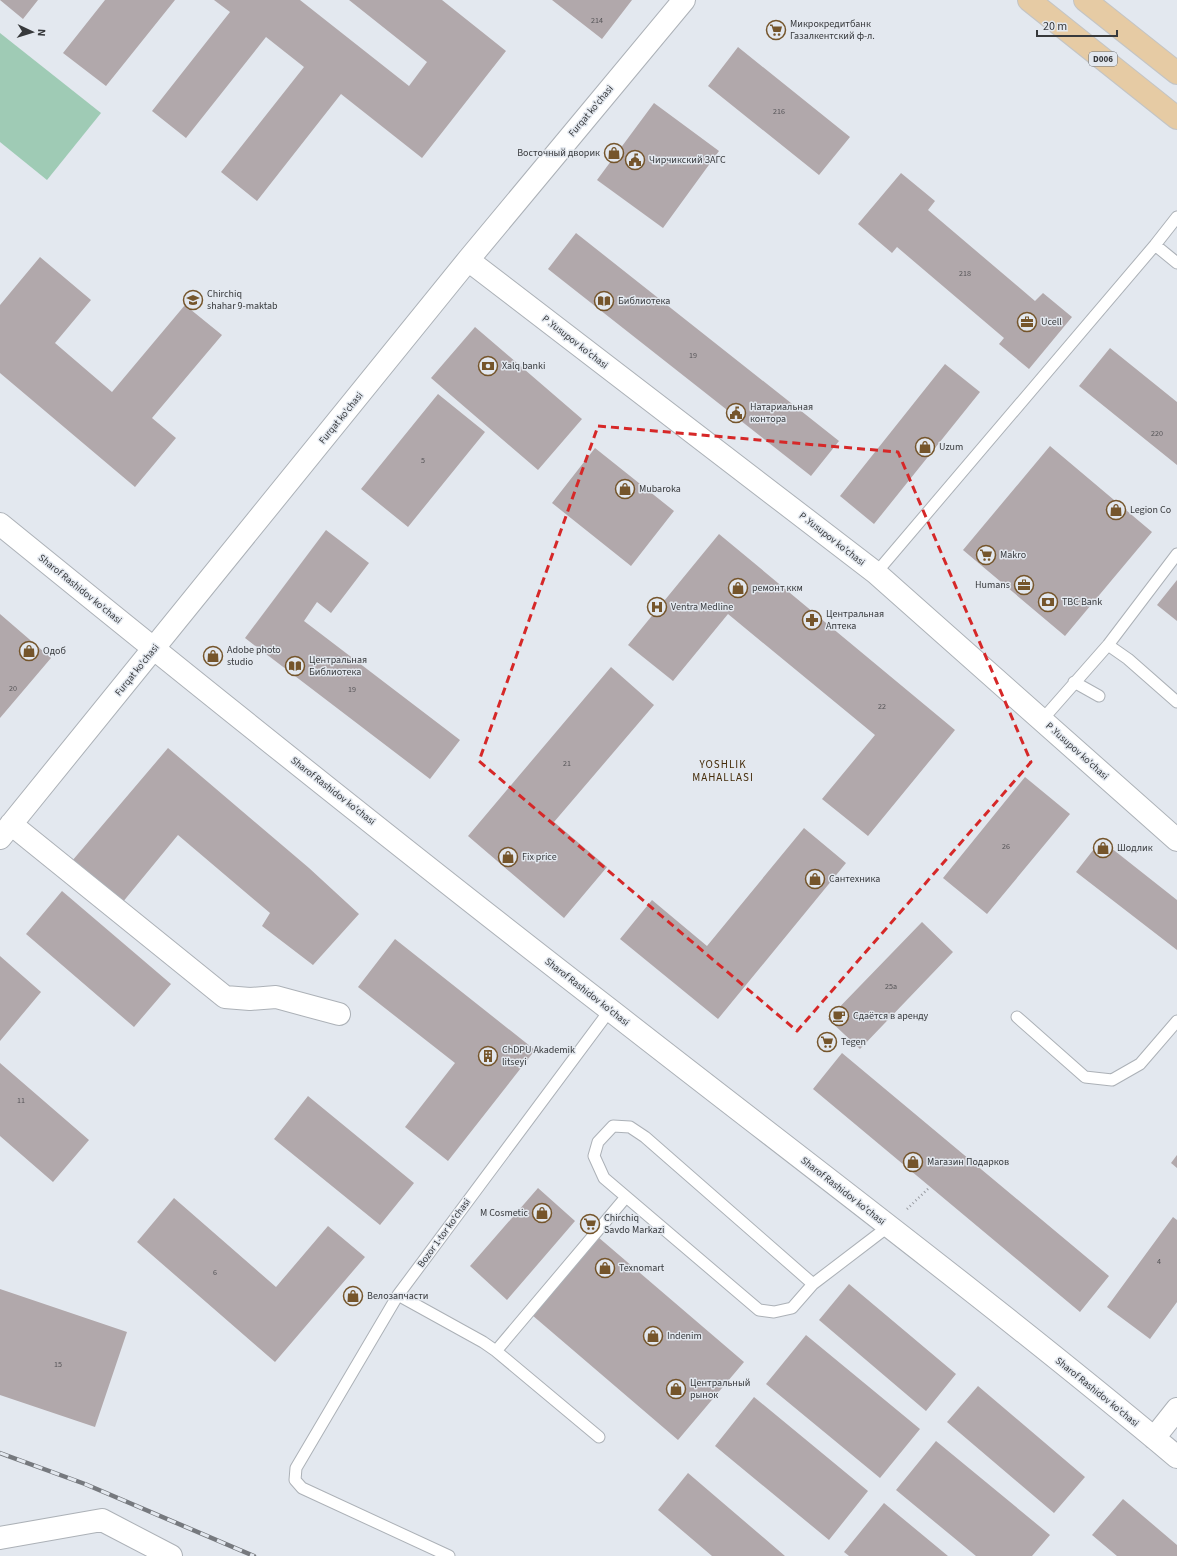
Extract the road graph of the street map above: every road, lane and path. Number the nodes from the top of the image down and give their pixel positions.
1 (684, 0) edge
2 (1029, 0) edge
3 (1085, 0) edge
4 (1177, 73) edge
5 (1177, 118) edge
6 (1177, 217) edge
7 (1155, 246) junction
8 (468, 260) junction
9 (1177, 263) edge
10 (0, 524) edge
11 (1177, 554) edge
12 (876, 573) junction
13 (1108, 644) junction
14 (154, 649) junction
15 (1074, 682) junction
16 (1100, 696) dead end
17 (1177, 702) edge
18 (1042, 720) junction
19 (6, 831) edge
20 (1177, 840) edge
21 (610, 1010) junction
22 (339, 1014) dead end
23 (1017, 1017) dead end
24 (1177, 1021) edge
25 (930, 1187) dead end
26 (626, 1197) junction
27 (889, 1226) junction
28 (813, 1284) junction
29 (398, 1295) junction
30 (496, 1351) junction
31 (1177, 1409) edge
32 (599, 1436) dead end
33 (1154, 1438) junction
34 (1177, 1457) edge
35 (0, 1538) edge
36 (171, 1556) edge
37 (449, 1556) edge

1 - 8 street, Furqat ko'chasi
2 - 5 main road, D006
3 - 4 main road
6 - 7 lane
7 - 9 lane
7 - 12 lane
8 - 12 street, P .Yusupov ko'chasi
8 - 14 street, Furqat ko'chasi
10 - 14 street, Sharof Rashidov ko'chasi
11 - 13 lane
12 - 18 street, P .Yusupov ko'chasi
13 - 15 lane
13 - 17 lane
14 - 19 street, Furqat ko'chasi
14 - 21 street, Sharof Rashidov ko'chasi
15 - 16 lane
15 - 18 lane
18 - 20 street, P .Yusupov ko'chasi
19 - 22 street
21 - 27 street, Sharof Rashidov ko'chasi
21 - 29 lane, Bozor 1-tor ko‘chasi
23 - 24 lane
25 - 27 path
26 - 28 lane
26 - 28 lane
26 - 30 lane
27 - 28 lane
27 - 33 street, Sharof Rashidov ko'chasi
29 - 30 lane
29 - 37 lane, Bozor 1-tor ko‘chasi
30 - 32 lane
31 - 33 street
33 - 34 street, Sharof Rashidov ko'chasi
35 - 36 street

